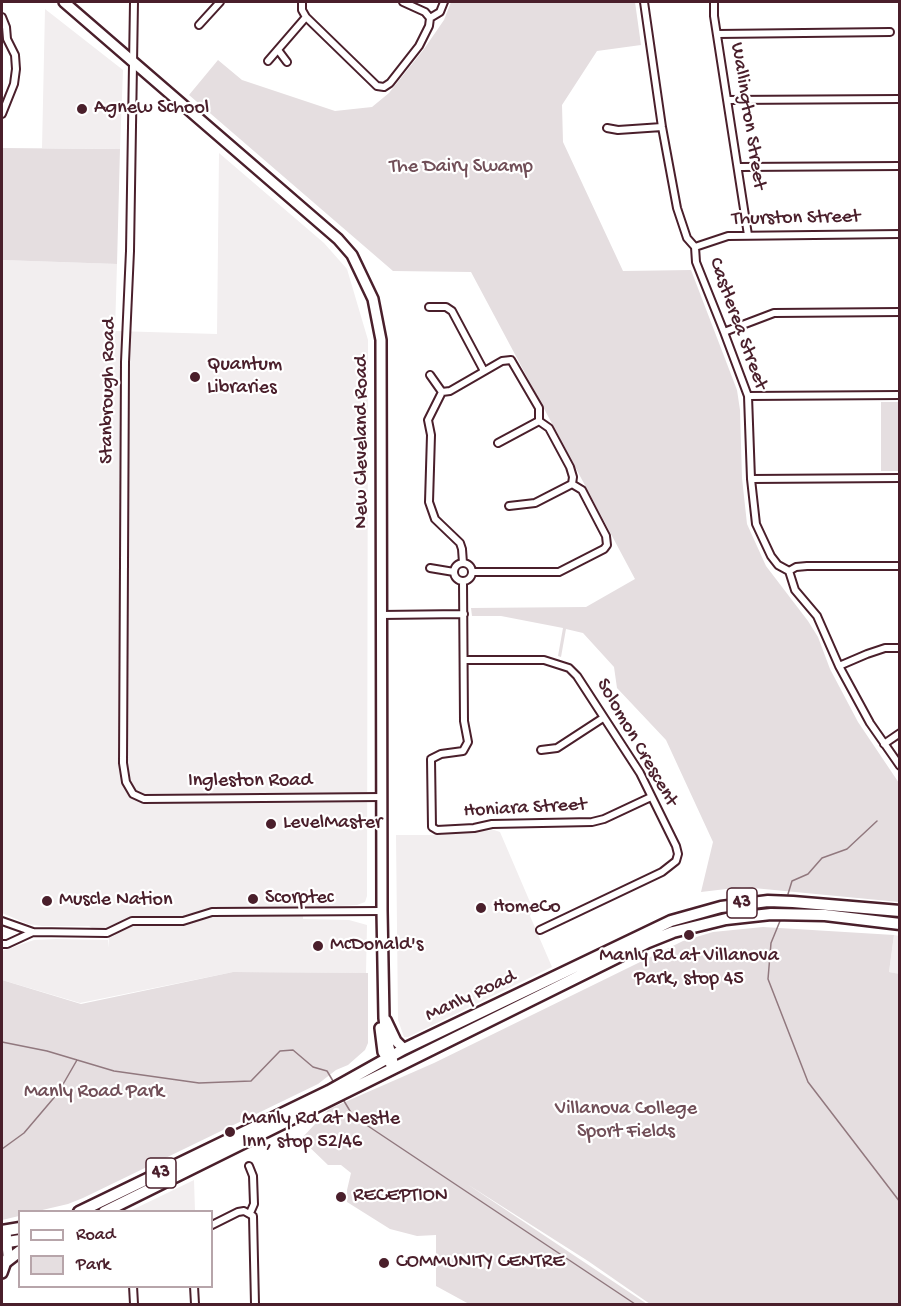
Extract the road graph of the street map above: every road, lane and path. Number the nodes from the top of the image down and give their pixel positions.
1 (64, 2) edge
2 (134, 2) edge
3 (220, 2) edge
4 (302, 2) edge
5 (403, 2) edge
6 (444, 2) edge
7 (644, 2) edge
8 (714, 2) edge
9 (2, 17) edge
10 (306, 17) junction
11 (430, 18) junction
12 (199, 25) dead end
13 (890, 32) dead end
14 (718, 34) junction
15 (278, 50) junction
16 (268, 61) dead end
17 (134, 62) junction
18 (287, 62) dead end
19 (900, 99) edge
20 (727, 100) junction
21 (2, 114) edge
22 (662, 127) junction
23 (607, 128) dead end
24 (900, 166) edge
25 (739, 167) junction
26 (900, 234) edge
27 (748, 235) junction
28 (695, 247) junction
29 (429, 307) dead end
30 (900, 312) edge
31 (724, 332) junction
32 (484, 371) junction
33 (430, 375) dead end
34 (442, 392) junction
35 (900, 395) edge
36 (748, 396) junction
37 (539, 421) junction
38 (498, 442) dead end
39 (900, 478) edge
40 (751, 479) junction
41 (572, 483) junction
42 (509, 506) dead end
43 (463, 563) junction
44 (900, 566) edge
45 (430, 568) dead end
46 (454, 572) junction
47 (472, 572) junction
48 (789, 572) junction
49 (463, 582) junction
50 (464, 614) junction
51 (381, 615) junction
52 (900, 648) edge
53 (464, 660) junction
54 (839, 666) junction
55 (603, 718) junction
56 (900, 733) edge
57 (884, 744) junction
58 (541, 750) dead end
59 (900, 765) edge
60 (126, 782) joint
61 (381, 797) junction
62 (651, 797) junction
63 (382, 911) junction
64 (900, 911) edge
65 (2, 921) edge
66 (900, 924) edge
67 (540, 930) dead end
68 (33, 932) junction
69 (2, 944) edge
70 (384, 1018) junction
71 (404, 1049) junction
72 (389, 1057) junction
73 (394, 1069) junction
74 (249, 1166) dead end
75 (84, 1210) edge
76 (108, 1210) edge
77 (250, 1213) junction
78 (213, 1224) edge
79 (18, 1229) edge
80 (3, 1236) edge
81 (18, 1240) edge
82 (18, 1253) edge
83 (8, 1261) junction
84 (2, 1273) edge
85 (133, 1288) edge
86 (194, 1288) edge
87 (134, 1305) edge
88 (195, 1305) edge
89 (255, 1305) edge

1 - 17 street, New Cleveland Road
2 - 17 street, Stanbrough Road
3 - 12 street
4 - 10 street
5 - 11 street
6 - 11 street
7 - 22 street, Castlerea Street
8 - 14 street, Wallington Street
9 - 21 street
10 - 11 street
10 - 15 street
13 - 14 street
14 - 20 street, Wallington Street
15 - 16 street
15 - 18 street
17 - 51 street, New Cleveland Road
17 - 60 street, Stanbrough Road
19 - 20 street
20 - 25 street, Wallington Street
22 - 23 street
22 - 28 street, Castlerea Street
24 - 25 street
25 - 27 street, Wallington Street
26 - 27 street, Thurston Street
27 - 28 street, Thurston Street
28 - 31 street, Castlerea Street
29 - 32 street
30 - 31 street
31 - 36 street, Castlerea Street
32 - 34 street
32 - 37 street
33 - 34 street
34 - 43 street
35 - 36 street
36 - 40 street, Castlerea Street
37 - 38 street
37 - 41 street
39 - 40 street
40 - 48 street, Castlerea Street
41 - 42 street
41 - 47 street
43 - 46 street
43 - 47 street
44 - 48 street
45 - 46 street
46 - 49 street
47 - 49 street
48 - 54 street, Castlerea Street
49 - 50 street
50 - 51 street
50 - 53 street
51 - 61 street, New Cleveland Road
52 - 54 street
53 - 55 street, Solomon Crescent
53 - 62 street, Honiara Street
54 - 57 street, Castlerea Street
55 - 58 street
55 - 62 street, Solomon Crescent
56 - 57 street
57 - 59 street, Castlerea Street
60 - 61 street, Ingleston Road
61 - 63 street, New Cleveland Road
62 - 67 street, Solomon Crescent
63 - 68 street
63 - 70 street, New Cleveland Road
64 - 71 main road, Manly Road / 43
65 - 68 street
66 - 73 main road, Manly Road / 43
68 - 69 street
70 - 71 street, New Cleveland Road
70 - 72 street, New Cleveland Road
71 - 72 main road, Manly Road / 43
72 - 73 street, New Cleveland Road
72 - 75 main road, Manly Road / 43
73 - 76 main road, Manly Road / 43
74 - 77 street
77 - 78 street
77 - 89 street
79 - 80 main road
80 - 81 main road
80 - 83 street
82 - 83 main road
83 - 84 street
85 - 87 street
86 - 88 street

